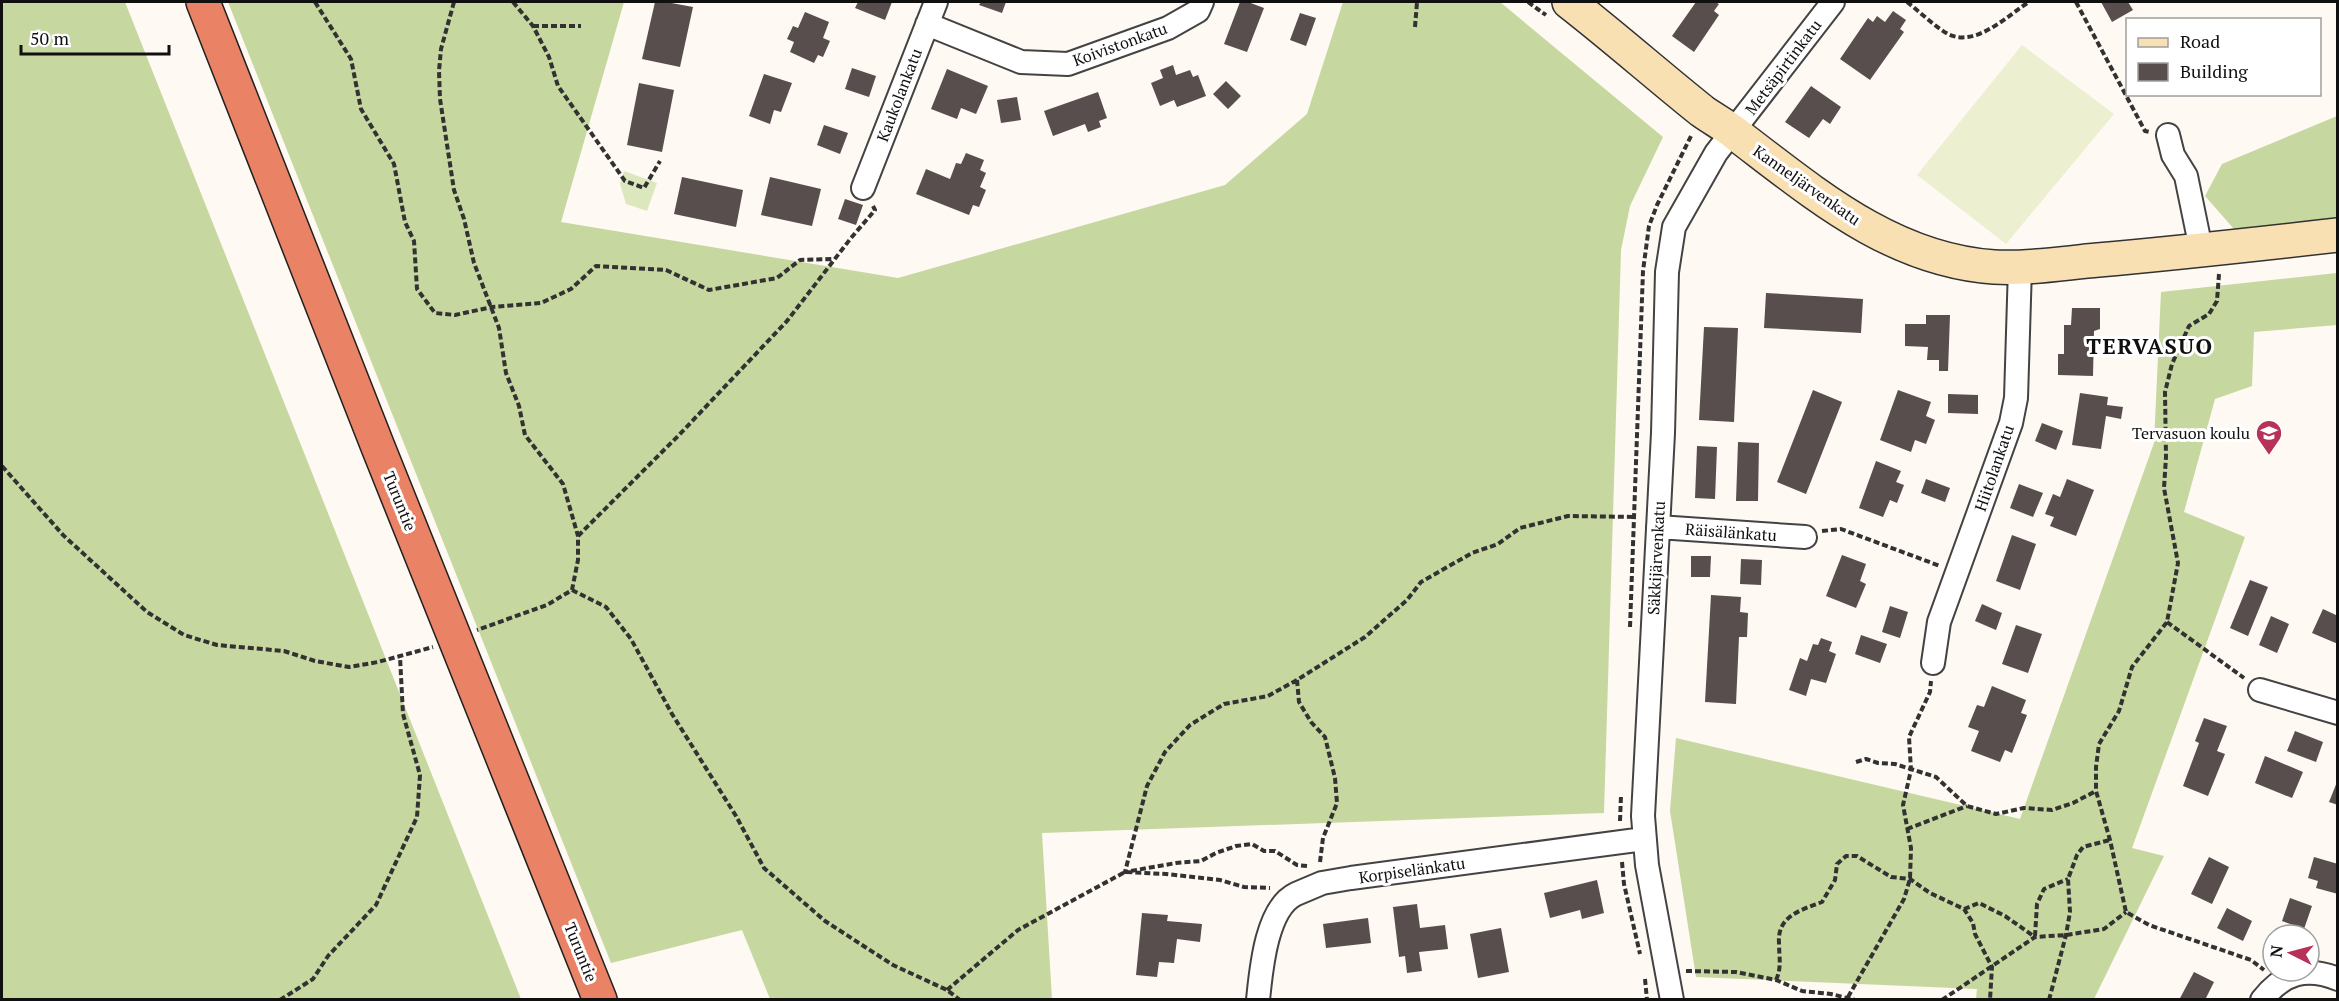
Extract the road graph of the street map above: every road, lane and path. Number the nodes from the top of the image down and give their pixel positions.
1 (203, 2) edge
2 (315, 2) edge
3 (454, 2) edge
4 (513, 2) edge
5 (936, 2) edge
6 (1202, 2) edge
7 (1417, 2) edge
8 (1528, 2) edge
9 (1833, 2) edge
10 (1907, 2) edge
11 (2029, 2) edge
12 (2076, 2) edge
13 (1560, 10) edge
14 (927, 24) junction
15 (533, 26) junction
16 (581, 26) dead end
17 (1415, 27) dead end
18 (2126, 95) edge
19 (2126, 96) edge
20 (1684, 126) dead end
21 (2168, 135) joint
22 (1725, 142) junction
23 (660, 160) dead end
24 (863, 188) joint
25 (2337, 236) edge
26 (834, 259) junction
27 (2210, 265) junction
28 (2020, 267) junction
29 (2226, 272) dead end
30 (492, 307) junction
31 (2, 468) edge
32 (1635, 516) dead end
33 (1658, 527) junction
34 (578, 536) junction
35 (1804, 537) joint
36 (1956, 573) junction
37 (572, 590) junction
38 (2167, 622) junction
39 (455, 638) junction
40 (400, 657) junction
41 (1933, 663) joint
42 (1297, 680) junction
43 (2260, 690) joint
44 (2337, 713) edge
45 (1856, 762) dead end
46 (1911, 770) junction
47 (2096, 791) junction
48 (1966, 806) junction
49 (1907, 829) junction
50 (1644, 839) junction
51 (2110, 840) junction
52 (1125, 872) junction
53 (1321, 875) junction
54 (1910, 879) junction
55 (2068, 879) junction
56 (1296, 894) junction
57 (1964, 909) junction
58 (2126, 912) junction
59 (2066, 935) junction
60 (2035, 937) junction
61 (1992, 967) junction
62 (2261, 968) edge
63 (1668, 970) junction
64 (2321, 974) edge
65 (2337, 979) edge
66 (1776, 980) junction
67 (2277, 983) edge
68 (946, 990) junction
69 (1848, 996) junction
70 (283, 999) edge
71 (600, 999) edge
72 (960, 999) edge
73 (1258, 999) edge
74 (1672, 999) edge
75 (1855, 999) edge
76 (1942, 999) edge
77 (1990, 999) edge
78 (2049, 999) edge
79 (2262, 999) edge

1 - 39 highway, Turuntie
2 - 30 path
3 - 30 path
4 - 15 path
5 - 14 street, Kaukolankatu
6 - 14 street, Koivistonkatu
7 - 17 path
8 - 13 path
9 - 22 street, Metsäpirtinkatu
10 - 11 path
12 - 18 path
13 - 22 street, Kanneljärvenkatu
14 - 24 street, Kaukolankatu
15 - 16 path
15 - 23 path
19 - 21 path
20 - 22 path
21 - 27 street
22 - 28 street, Kanneljärvenkatu
22 - 33 street, Säkkijärvenkatu
24 - 26 path
25 - 27 street, Kanneljärvenkatu
26 - 30 path
26 - 34 path
27 - 28 street, Kanneljärvenkatu
27 - 29 path
27 - 38 path
28 - 36 street, Hiitolankatu
30 - 34 path
31 - 40 path
32 - 42 path
33 - 35 street, Räisälänkatu
33 - 50 street, Säkkijärvenkatu
34 - 37 path
35 - 36 path
36 - 41 street, Hiitolankatu
37 - 39 path
37 - 68 path
38 - 43 path
38 - 47 path
39 - 40 path
39 - 71 highway, Turuntie
40 - 70 path
41 - 46 path
42 - 52 path
42 - 53 path
43 - 44 street
45 - 46 path
46 - 48 path
46 - 49 path
47 - 48 path
47 - 51 path
48 - 49 path
49 - 54 path
50 - 53 street, Korpiselänkatu
50 - 63 street, Säkkijärvenkatu
51 - 55 path
51 - 58 path
52 - 53 path
52 - 56 path
52 - 68 path
53 - 56 street, Korpiselänkatu
54 - 57 path
54 - 66 path
54 - 69 path
55 - 59 path
55 - 60 path
56 - 73 street, Korpiselänkatu
57 - 60 path
57 - 61 path
58 - 59 path
58 - 62 path
59 - 60 path
59 - 78 path
60 - 61 path
61 - 76 path
61 - 77 path
63 - 66 path
63 - 74 street, Säkkijärvenkatu
64 - 65 street
66 - 69 path
67 - 79 street
68 - 72 path
69 - 75 path

